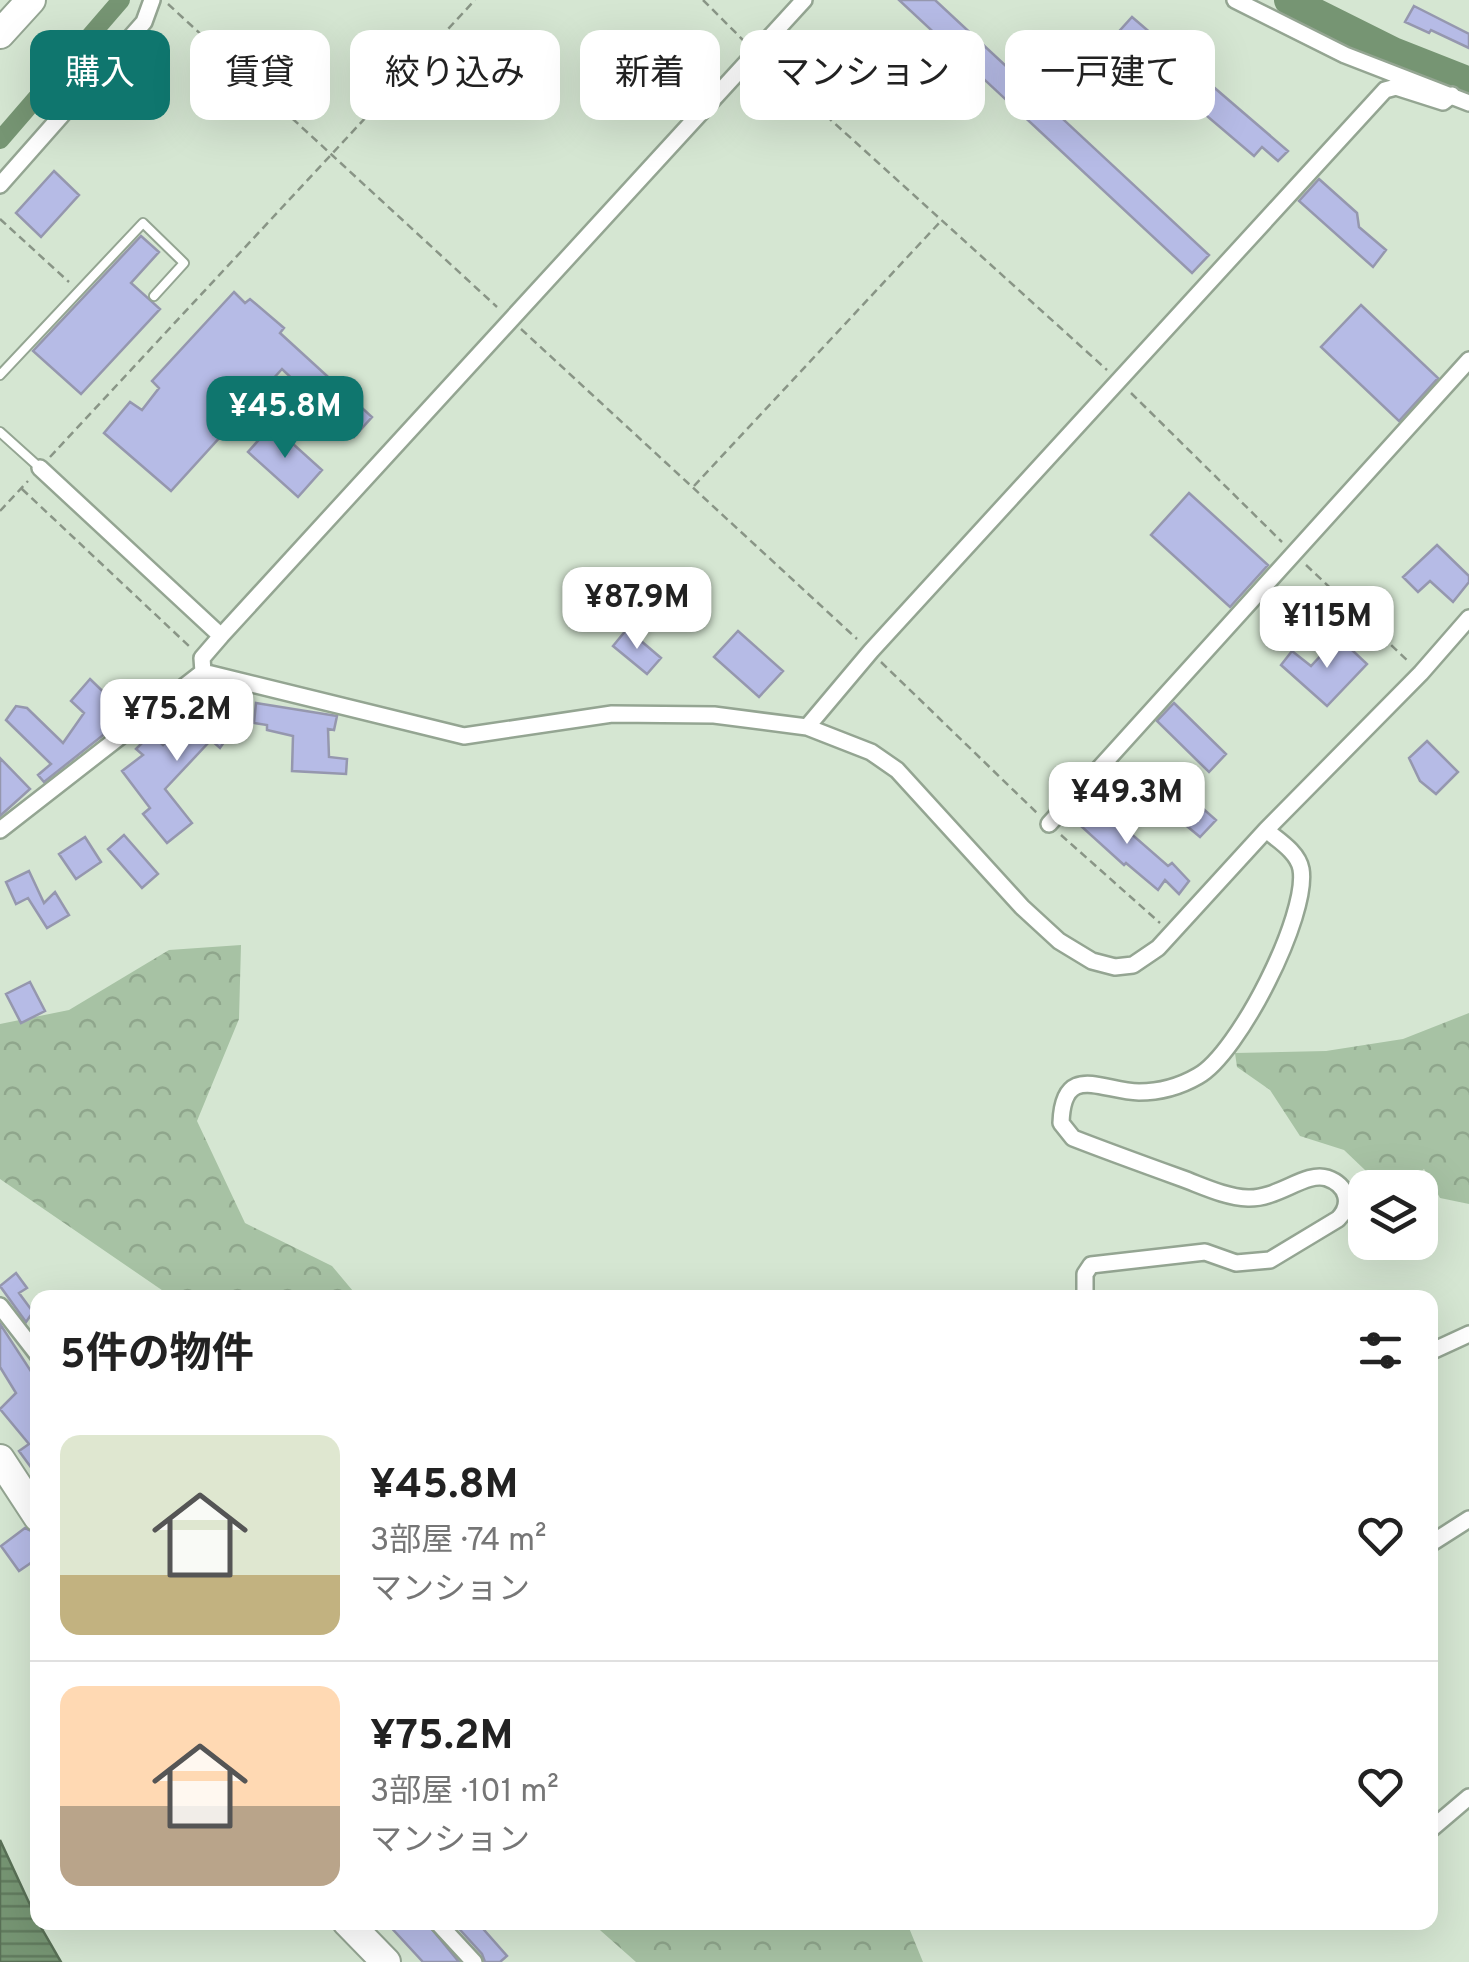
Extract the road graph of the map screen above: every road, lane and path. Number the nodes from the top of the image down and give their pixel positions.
1 (30, 0) edge
2 (475, 0) edge
3 (702, 0) edge
4 (804, 0) edge
5 (1235, 0) edge
6 (157, 1) edge
7 (776, 30) edge
8 (0, 34) edge
9 (740, 37) edge
10 (740, 70) edge
11 (1452, 94) junction
12 (1469, 103) edge
13 (831, 120) edge
14 (332, 154) junction
15 (0, 185) edge
16 (0, 219) edge
17 (942, 220) junction
18 (79, 291) junction
19 (154, 296) dead end
20 (512, 321) junction
21 (1469, 360) edge
22 (0, 375) edge
23 (1119, 380) junction
24 (0, 432) edge
25 (40, 468) junction
26 (694, 487) junction
27 (21, 488) junction
28 (0, 511) edge
29 (1288, 548) dead end
30 (1302, 561) dead end
31 (1469, 618) edge
32 (221, 636) junction
33 (870, 651) junction
34 (202, 665) junction
35 (1421, 673) junction
36 (806, 727) junction
37 (1048, 824) junction
38 (0, 830) edge
39 (1266, 830) junction
40 (1171, 933) junction
41 (1084, 1290) edge
42 (0, 1306) edge
43 (1469, 1334) edge
44 (30, 1345) edge
45 (1438, 1348) edge
46 (0, 1459) edge
47 (30, 1504) edge
48 (1469, 1519) edge
49 (1438, 1539) edge
50 (1469, 1797) edge
51 (1438, 1823) edge
52 (355, 1930) edge
53 (444, 1930) edge
54 (386, 1962) edge
55 (474, 1962) edge

1 - 8 highway
2 - 14 path
3 - 9 path
4 - 7 street
5 - 11 street
6 - 14 path
6 - 15 street
10 - 20 street
11 - 12 street
11 - 23 street
13 - 17 path
14 - 20 path
14 - 25 path
16 - 18 path
17 - 23 path
17 - 26 path
18 - 19 lane
18 - 22 lane
20 - 26 path
20 - 32 street
21 - 37 street
23 - 29 path
23 - 33 street
24 - 25 lane
25 - 27 path
25 - 32 street
26 - 33 path
27 - 28 path
27 - 34 path
30 - 35 path
31 - 35 street
32 - 34 street
33 - 36 street
33 - 37 path
34 - 36 street
34 - 38 street
35 - 39 street
36 - 40 street
37 - 40 path
39 - 40 street
39 - 41 street
42 - 44 street
43 - 45 street
46 - 47 highway
48 - 49 street
50 - 51 street
52 - 54 highway
53 - 55 street

